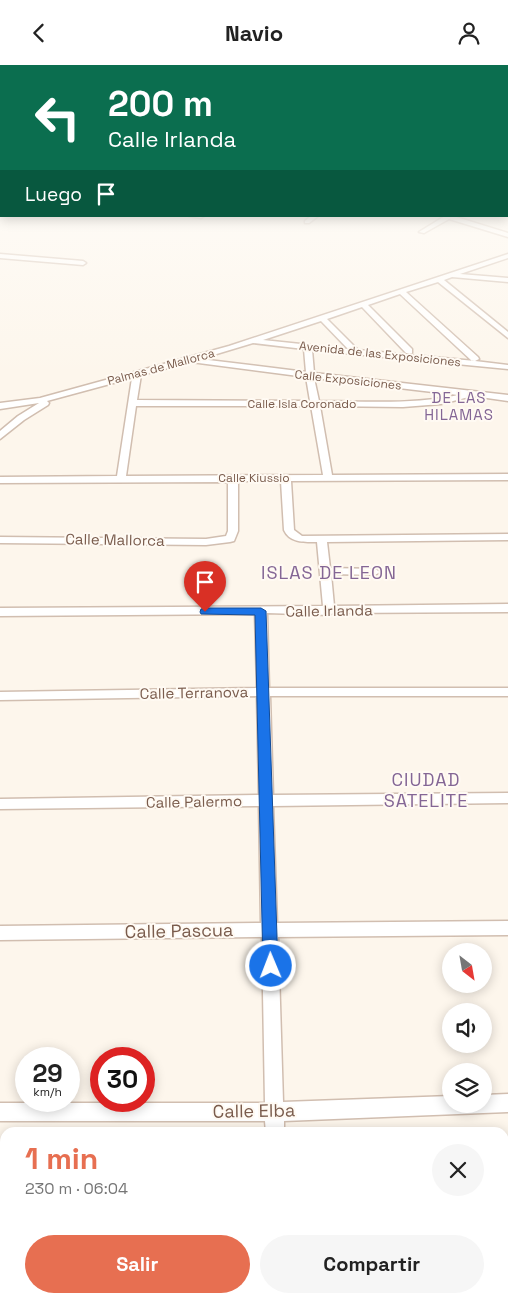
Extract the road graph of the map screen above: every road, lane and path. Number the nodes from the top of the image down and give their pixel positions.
1 (32, 259) edge
2 (500, 259) edge
3 (82, 263) dead end
4 (464, 271) junction
5 (508, 273) edge
6 (450, 275) junction
7 (438, 279) junction
8 (492, 279) junction
9 (508, 280) edge
10 (401, 291) junction
11 (508, 291) edge
12 (363, 304) junction
13 (322, 317) junction
14 (508, 336) edge
15 (251, 342) junction
16 (308, 347) junction
17 (355, 351) junction
18 (409, 351) dead end
19 (475, 359) dead end
20 (188, 360) junction
21 (508, 367) edge
22 (137, 374) junction
23 (310, 375) junction
24 (70, 392) junction
25 (472, 394) junction
26 (508, 398) edge
27 (132, 403) junction
28 (315, 403) junction
29 (0, 406) edge
30 (0, 412) edge
31 (3, 433) edge
32 (508, 477) edge
33 (233, 478) junction
34 (286, 478) junction
35 (328, 478) junction
36 (122, 479) junction
37 (0, 480) edge
38 (508, 537) edge
39 (0, 539) edge
40 (322, 540) junction
41 (324, 571) junction
42 (375, 572) dead end
43 (508, 608) edge
44 (261, 611) junction
45 (329, 611) junction
46 (0, 612) edge
47 (263, 692) junction
48 (508, 692) edge
49 (0, 696) edge
50 (508, 798) edge
51 (267, 801) junction
52 (0, 804) edge
53 (508, 928) edge
54 (270, 929) junction
55 (0, 933) edge
56 (508, 1103) edge
57 (0, 1112) edge
58 (274, 1112) junction
59 (275, 1127) edge

1 - 3 street
2 - 4 street, Palmas de Mallorca
4 - 5 street
4 - 6 street, Palmas de Mallorca
6 - 7 street, Palmas de Mallorca
6 - 8 street
7 - 10 street, Palmas de Mallorca
7 - 14 street
8 - 9 street
8 - 11 street
10 - 12 street, Palmas de Mallorca
10 - 19 street
12 - 13 street, Palmas de Mallorca
12 - 18 street
13 - 15 street, Palmas de Mallorca
13 - 17 street
15 - 16 street, Avenida de las Exposiciones
15 - 20 street, Palmas de Mallorca
16 - 17 street, Avenida de las Exposiciones
16 - 23 street
17 - 21 street, Avenida de las Exposiciones
20 - 22 street, Palmas de Mallorca
20 - 23 street, Calle Exposiciones
22 - 24 street, Palmas de Mallorca
22 - 27 street
23 - 25 street, Calle Exposiciones
23 - 28 street
24 - 29 street, Palmas de Mallorca
24 - 31 street, Palmas de Mallorca
25 - 26 street, Calle Exposiciones
25 - 28 street, Calle Isla Coronado
27 - 28 street, Calle Isla Coronado
27 - 36 street
28 - 35 street
30 - 31 street, Palmas de Mallorca
32 - 35 street, Calle Kiussio
33 - 34 street, Calle Kiussio
33 - 36 street, Calle Kiussio
33 - 39 street, Calle Mallorca
34 - 35 street, Calle Kiussio
34 - 40 street
36 - 37 street, Calle Kiussio
38 - 40 street
40 - 41 street
41 - 42 street
41 - 45 street
43 - 45 street, Calle Irlanda
44 - 45 street, Calle Irlanda
44 - 46 street, Calle Irlanda
44 - 47 street
47 - 48 street, Calle Terranova
47 - 49 street, Calle Terranova
47 - 51 street
50 - 51 street, Calle Palermo
51 - 52 street, Calle Palermo
51 - 54 street
53 - 54 street, Calle Pascua
54 - 55 street, Calle Pascua
54 - 58 street
56 - 58 street, Calle Elba
57 - 58 street, Calle Elba
58 - 59 street

